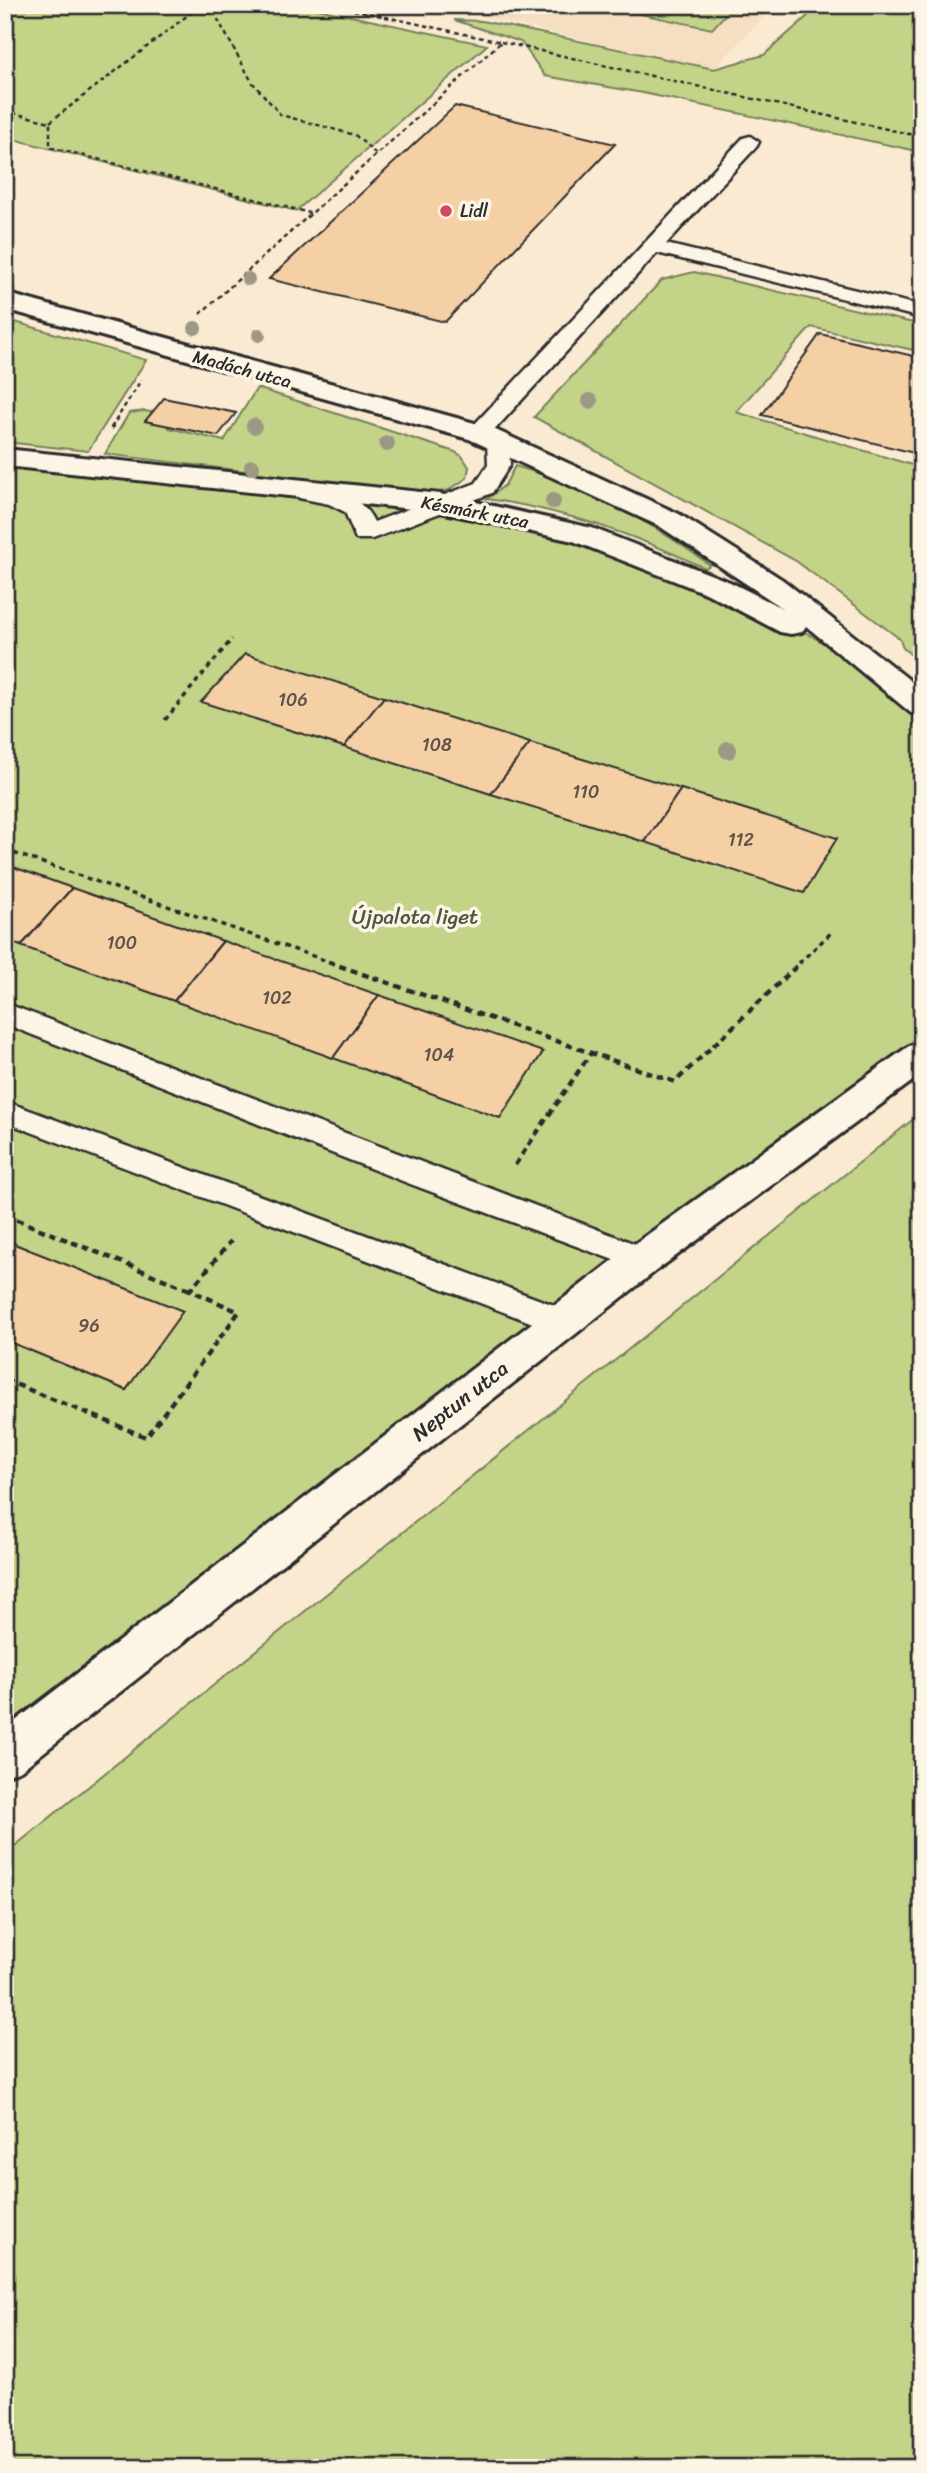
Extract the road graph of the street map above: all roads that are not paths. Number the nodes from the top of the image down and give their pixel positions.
1 (750, 142) dead end
2 (655, 247) junction
3 (5, 301) edge
4 (922, 312) edge
5 (489, 438) junction
6 (5, 457) edge
7 (273, 485) junction
8 (440, 503) junction
9 (914, 700) edge
10 (5, 1013) edge
11 (922, 1055) edge
12 (5, 1111) edge
13 (643, 1259) junction
14 (562, 1321) junction
15 (5, 1756) edge

1 - 2 lane
2 - 4 lane
2 - 5 lane
3 - 5 street, Madách utca
5 - 8 lane
5 - 9 street, Késmárk utca
6 - 7 street, Késmárk utca
7 - 8 street, Késmárk utca
7 - 8 lane
8 - 9 street, Késmárk utca
10 - 13 lane
11 - 13 street, Neptun utca
12 - 14 lane
13 - 14 street, Neptun utca
14 - 15 street, Neptun utca

